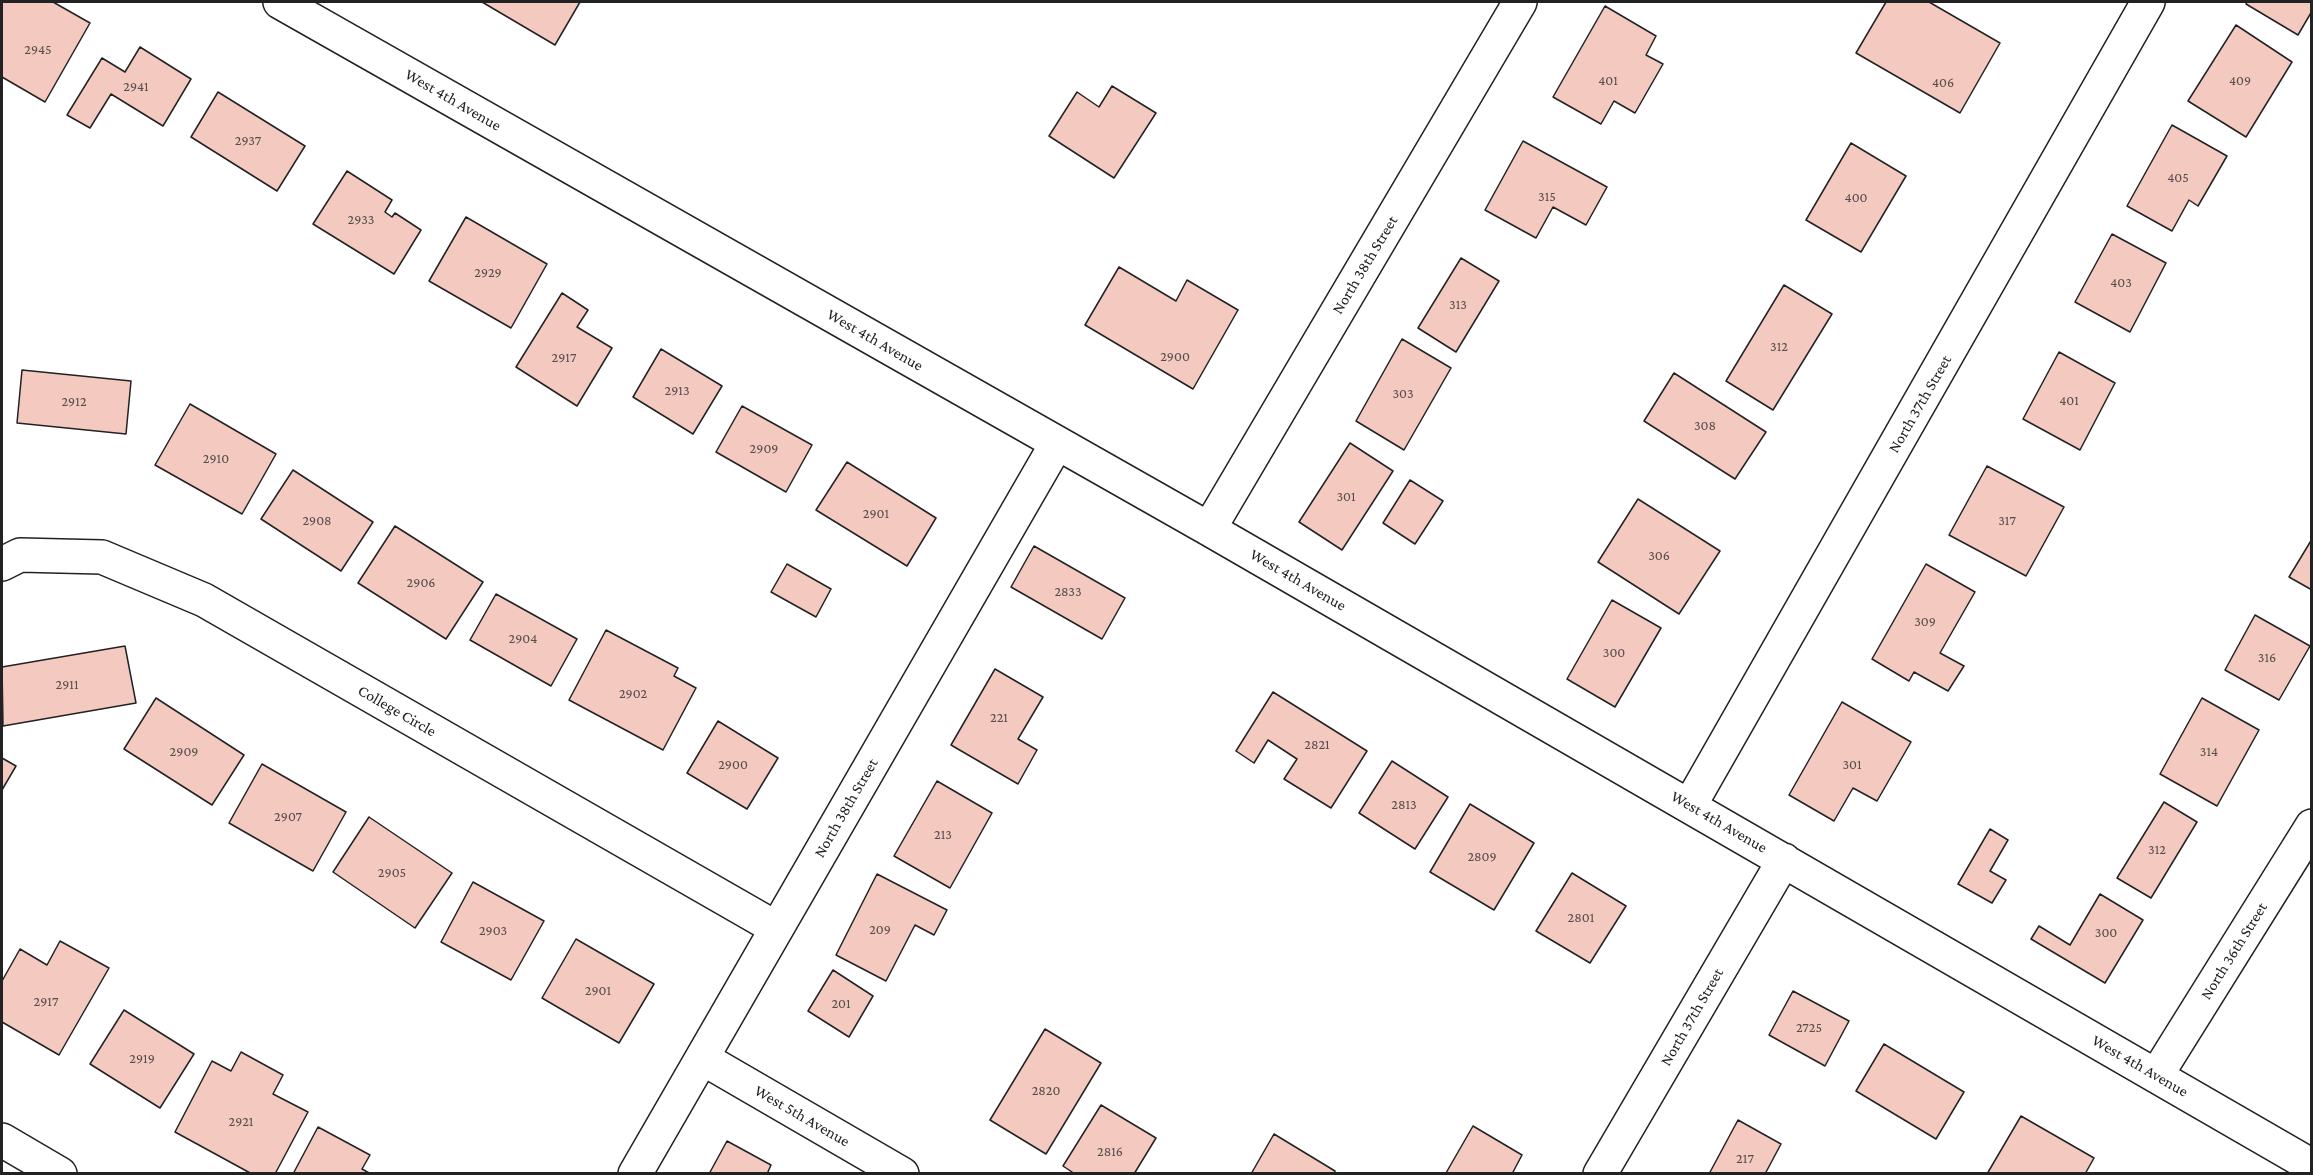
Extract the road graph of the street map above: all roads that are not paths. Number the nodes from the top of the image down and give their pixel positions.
1 (280, 2) edge
2 (1520, 2) edge
3 (2148, 2) edge
4 (1057, 443) junction
5 (1209, 529) junction
6 (2, 564) edge
7 (1690, 805) junction
8 (2312, 826) edge
9 (1784, 860) junction
10 (776, 928) junction
11 (702, 1058) junction
12 (2156, 1076) junction
13 (2, 1140) edge
14 (2312, 1166) edge
15 (60, 1173) edge
16 (635, 1173) edge
17 (902, 1173) edge
18 (1600, 1173) edge

1 - 4 street, West 4th Avenue
2 - 5 street, North 38th Street
3 - 7 street, North 37th Street
4 - 5 street, West 4th Avenue
4 - 10 street, North 38th Street
5 - 7 street, West 4th Avenue
6 - 10 street, College Circle
7 - 9 street, West 4th Avenue
8 - 12 street, North 36th Street
9 - 12 street, West 4th Avenue
9 - 18 street, North 37th Street
10 - 11 street, North 38th Street
11 - 16 street, North 38th Street
11 - 17 street, West 5th Avenue
12 - 14 street, West 4th Avenue
13 - 15 street

